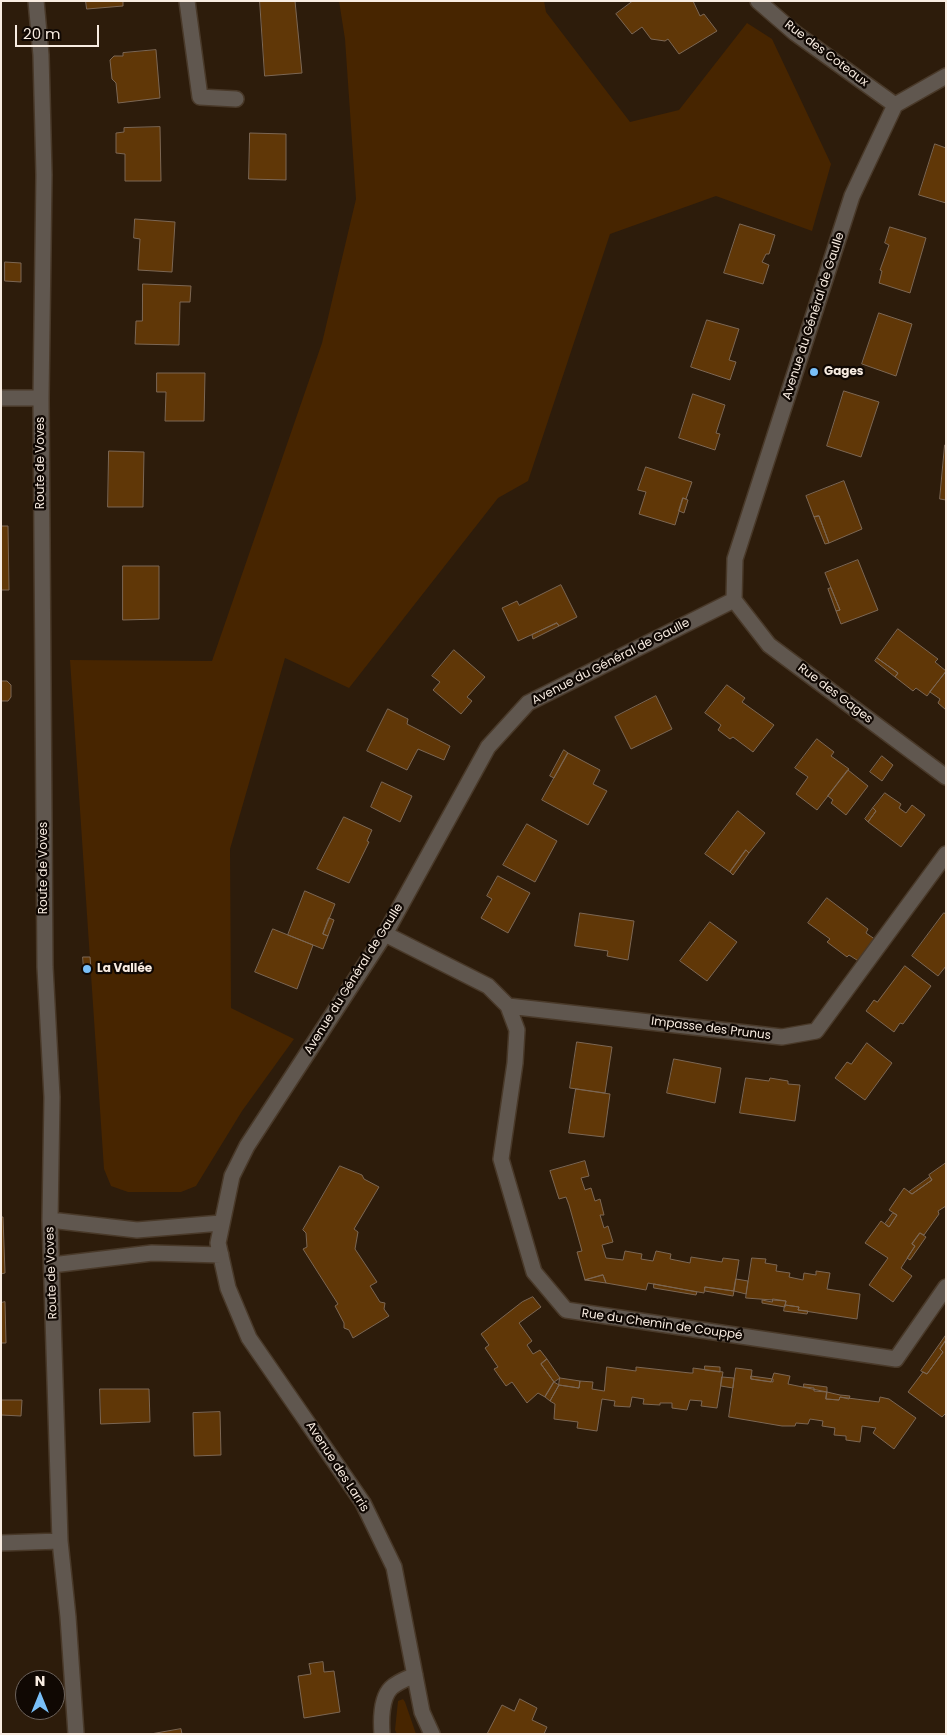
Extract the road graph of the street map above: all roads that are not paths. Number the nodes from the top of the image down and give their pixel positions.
1 (36, 1) edge
2 (187, 1) edge
3 (758, 1) edge
4 (946, 76) edge
5 (236, 99) dead end
6 (895, 105) junction
7 (1, 398) edge
8 (41, 398) junction
9 (734, 600) junction
10 (946, 777) edge
11 (946, 854) edge
12 (385, 934) junction
13 (508, 1006) junction
14 (50, 1220) junction
15 (221, 1223) junction
16 (219, 1249) junction
17 (52, 1265) junction
18 (946, 1287) edge
19 (60, 1541) junction
20 (1, 1543) edge
21 (415, 1675) junction
22 (76, 1734) edge
23 (382, 1734) edge
24 (432, 1734) edge

1 - 8 street, Route de Voves
2 - 5 street
3 - 6 street, Rue des Coteaux
4 - 6 street
6 - 9 street, Avenue du Général de Gaulle
7 - 8 street
8 - 14 street, Route de Voves
9 - 10 street, Rue des Gages
9 - 12 street, Avenue du Général de Gaulle
11 - 13 street, Impasse des Prunus
12 - 13 street, Rue du Chemin de Couppé
12 - 15 street, Avenue du Général de Gaulle
13 - 18 street, Rue du Chemin de Couppé
14 - 15 street
14 - 17 street, Route de Voves
15 - 16 street, Avenue du Général de Gaulle
16 - 17 street
16 - 21 street, Avenue des Larris
17 - 19 street, Route de Voves
19 - 20 street
19 - 22 street, Route de Voves
21 - 23 street
21 - 24 street, Avenue des Larris

